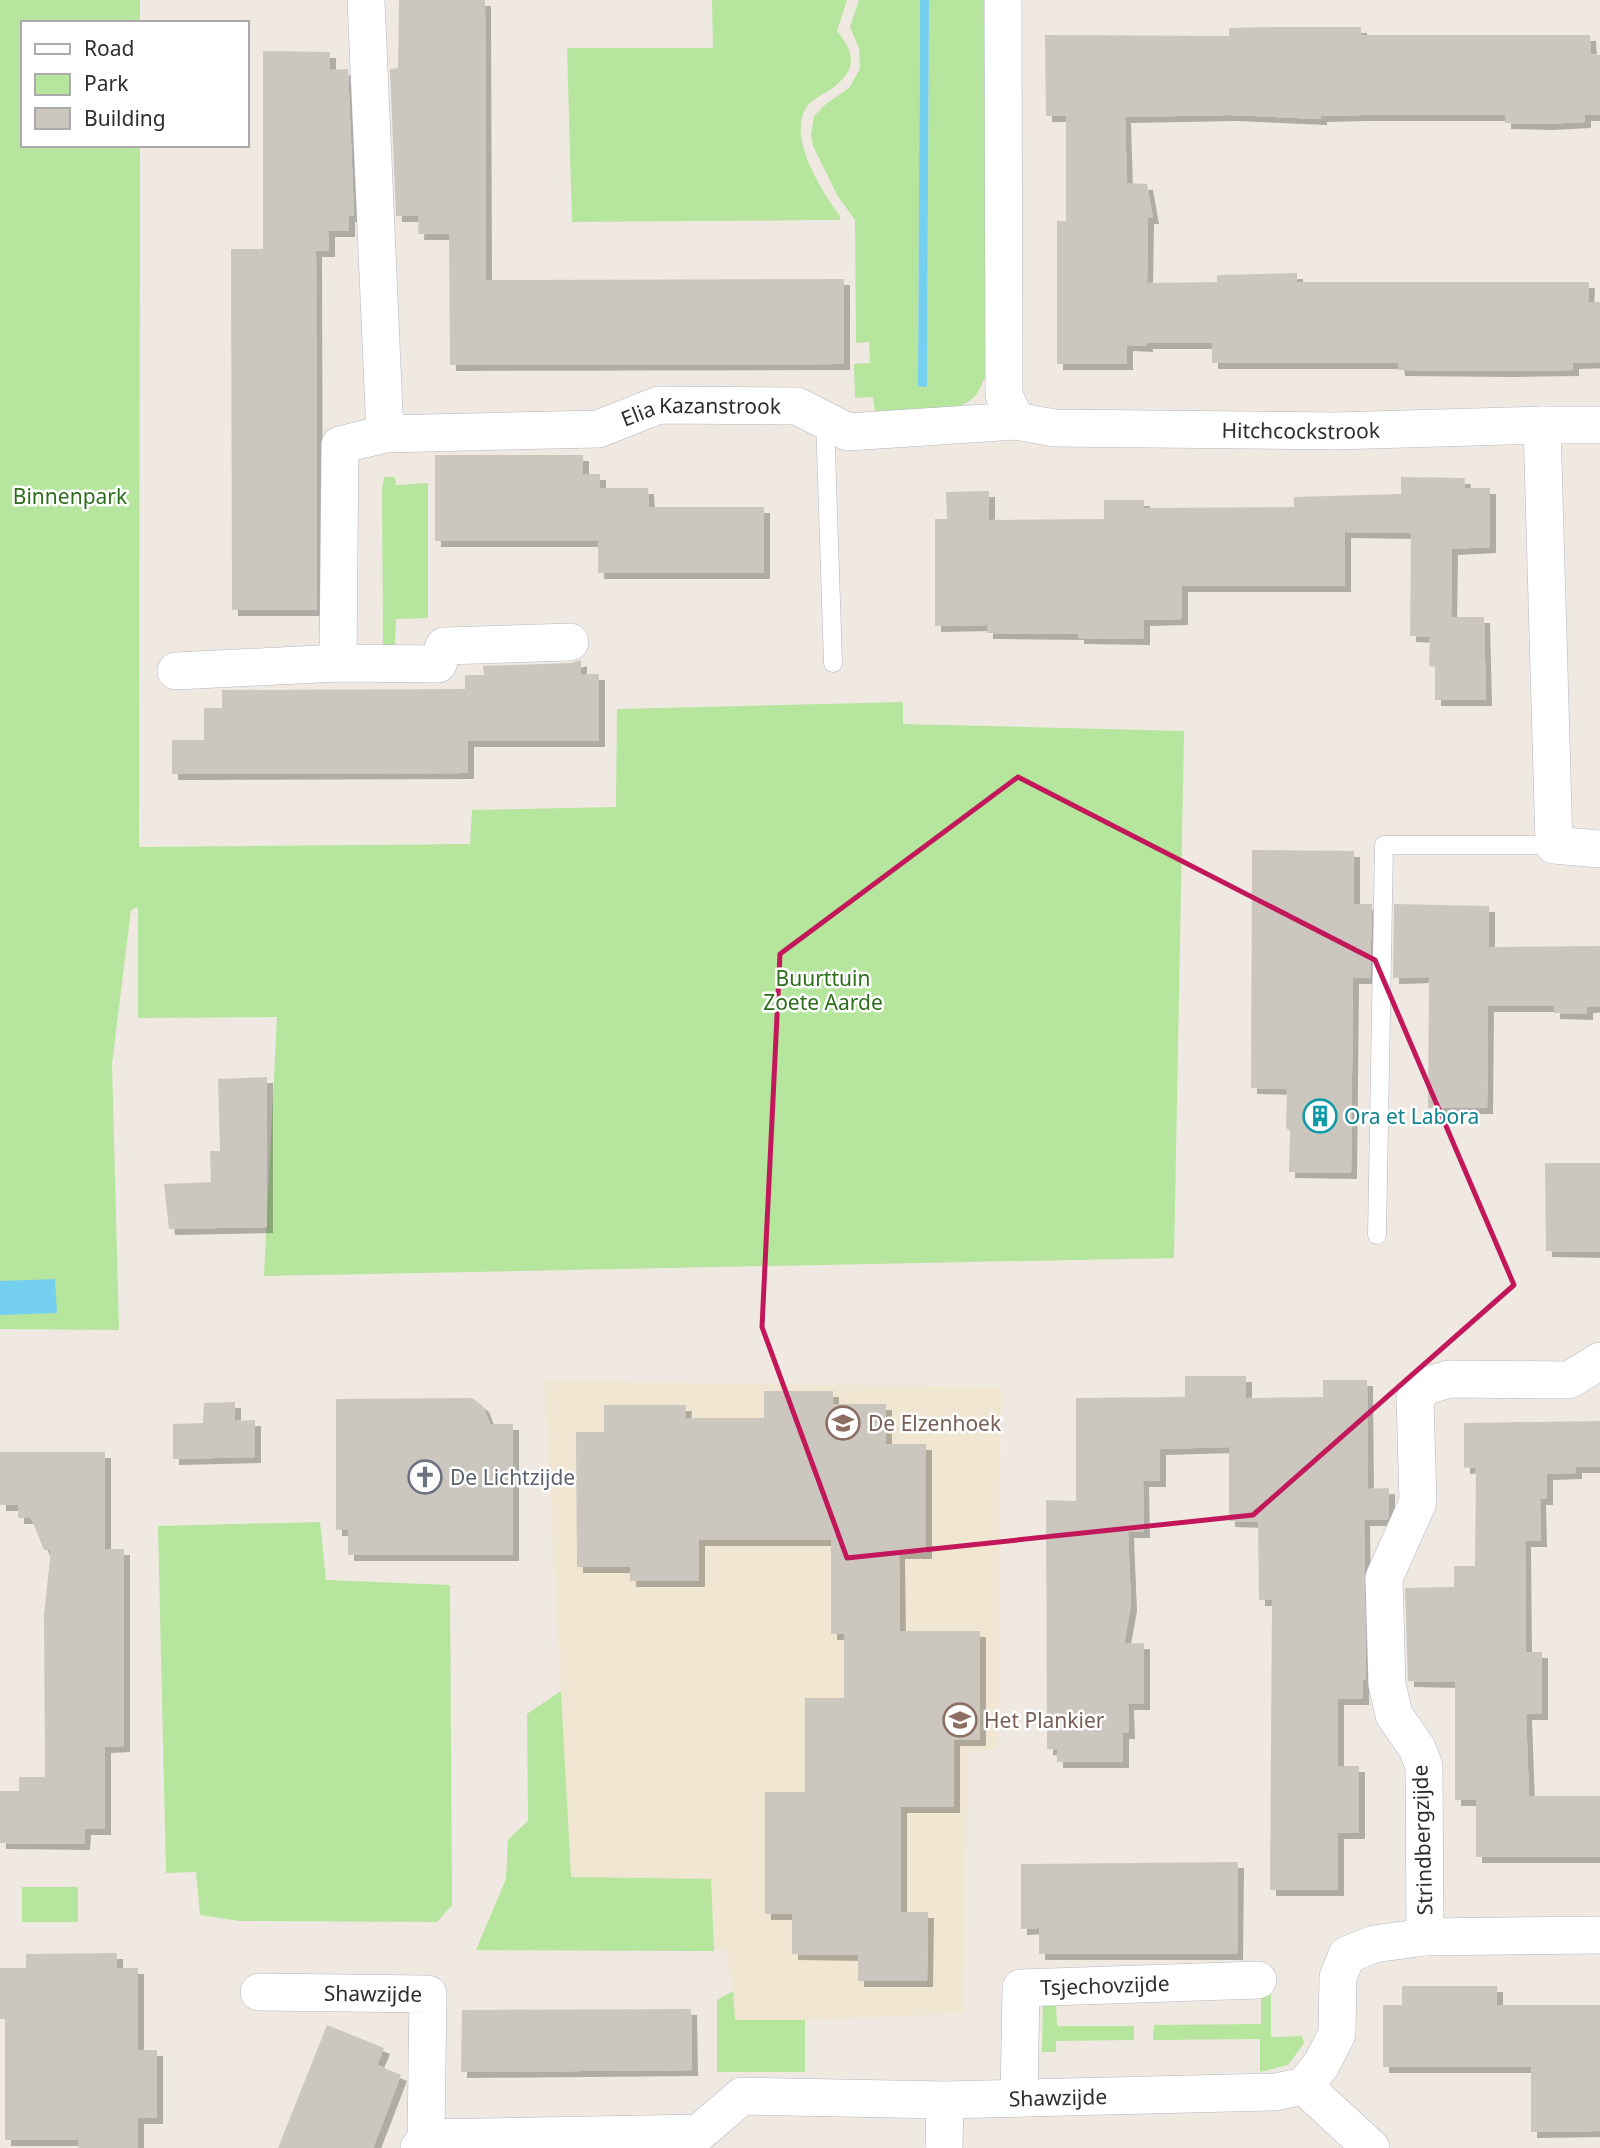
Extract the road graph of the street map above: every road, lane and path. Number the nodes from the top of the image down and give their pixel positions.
1 (366, 0) edge
2 (1003, 0) edge
3 (825, 419) junction
4 (1016, 421) junction
5 (1542, 425) junction
6 (1600, 425) edge
7 (385, 434) junction
8 (570, 642) dead end
9 (338, 663) junction
10 (833, 663) dead end
11 (176, 671) dead end
12 (1554, 845) junction
13 (1600, 849) edge
14 (1377, 1235) dead end
15 (1600, 1361) edge
16 (1600, 1935) edge
17 (1425, 1937) junction
18 (1258, 1980) dead end
19 (259, 1992) dead end
20 (1304, 2086) junction
21 (1019, 2098) junction
22 (945, 2100) junction
23 (422, 2143) edge
24 (944, 2148) edge
25 (1371, 2148) edge

1 - 7 street
2 - 4 street
3 - 4 street, Elia Kazanstrook
3 - 7 street, Elia Kazanstrook
3 - 10 lane
4 - 5 street, Hitchcockstrook
5 - 6 street, Hitchcockstrook
5 - 12 street
7 - 9 street, Elia Kazanstrook
8 - 9 street
9 - 11 street
12 - 13 street
12 - 14 lane
15 - 17 street, Strindbergzijde
16 - 17 street
17 - 20 street
18 - 21 street, Tsjechovzijde
19 - 23 street, Shawzijde
20 - 21 street, Shawzijde
20 - 25 street
21 - 22 street, Shawzijde
22 - 23 street, Shawzijde
22 - 24 street

